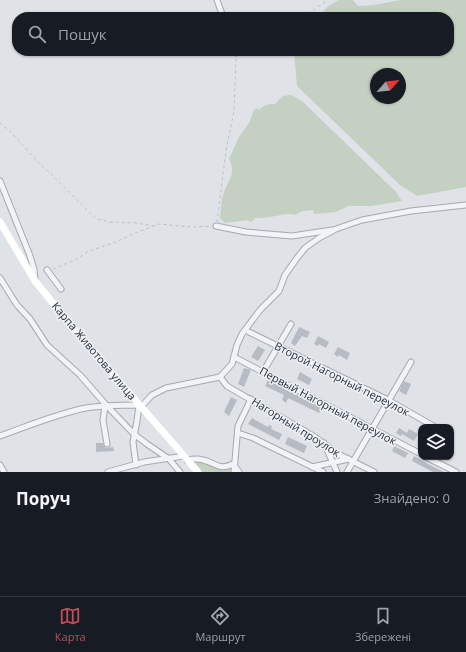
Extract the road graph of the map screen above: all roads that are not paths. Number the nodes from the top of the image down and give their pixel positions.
1 (217, 0) edge
2 (221, 12) edge
3 (0, 181) edge
4 (466, 205) edge
5 (0, 222) edge
6 (216, 226) road end
7 (334, 230) junction
8 (47, 270) road end
9 (0, 278) edge
10 (35, 281) junction
11 (61, 288) dead end
12 (291, 324) dead end
13 (249, 332) dead end
14 (278, 346) junction
15 (234, 357) junction
16 (411, 362) dead end
17 (263, 372) junction
18 (220, 377) junction
19 (251, 399) junction
20 (388, 400) junction
21 (106, 406) junction
22 (140, 406) junction
23 (430, 424) edge
24 (373, 429) junction
25 (238, 433) junction
26 (134, 434) junction
27 (0, 436) edge
28 (324, 442) junction
29 (107, 444) dead end
30 (418, 452) edge
31 (329, 454) junction
32 (186, 458) junction
33 (169, 459) junction
34 (351, 460) junction
35 (432, 460) edge
36 (333, 462) junction
37 (233, 464) junction
38 (324, 464) junction
39 (0, 465) edge
40 (134, 465) junction
41 (312, 467) junction
42 (4, 472) edge
43 (108, 472) edge
44 (134, 472) edge
45 (180, 472) edge
46 (198, 472) edge
47 (234, 472) edge
48 (239, 472) edge
49 (323, 472) edge
50 (337, 472) edge
51 (347, 472) edge
52 (374, 472) edge
53 (456, 472) edge

1 - 2 street
3 - 10 street
4 - 7 street
5 - 10 main road, Карпа Животова улица
6 - 7 street
7 - 15 street
8 - 11 street
9 - 21 street
10 - 22 main road, Карпа Животова улица
12 - 14 street
13 - 14 street, Второй Нагорный переулок
14 - 17 street
14 - 20 street, Второй Нагорный переулок
15 - 17 street, Первый Нагорный переулок
15 - 18 street
16 - 20 street
17 - 24 street, Первый Нагорный переулок
18 - 19 street, Нагорный проулок
18 - 22 street
19 - 25 street
19 - 28 street, Нагорный проулок
20 - 23 street, Второй Нагорный переулок
20 - 24 street
21 - 22 street
21 - 26 street
21 - 27 street
21 - 29 street
22 - 26 street
22 - 32 main road, Карпа Животова улица
24 - 30 street, Первый Нагорный переулок
24 - 34 street
25 - 37 street
25 - 41 street
26 - 33 street
26 - 40 street
28 - 31 street
28 - 34 street, Нагорный проулок
31 - 36 street
31 - 38 street
32 - 33 street
32 - 37 street
32 - 46 main road, Карпа Животова улица
33 - 40 street
33 - 45 street
34 - 36 street
34 - 51 street
34 - 52 street, Нагорный проулок
35 - 53 street
36 - 38 street
36 - 50 street
37 - 47 street
37 - 48 street
38 - 41 street
39 - 42 street
40 - 43 street
40 - 44 street
41 - 49 street

